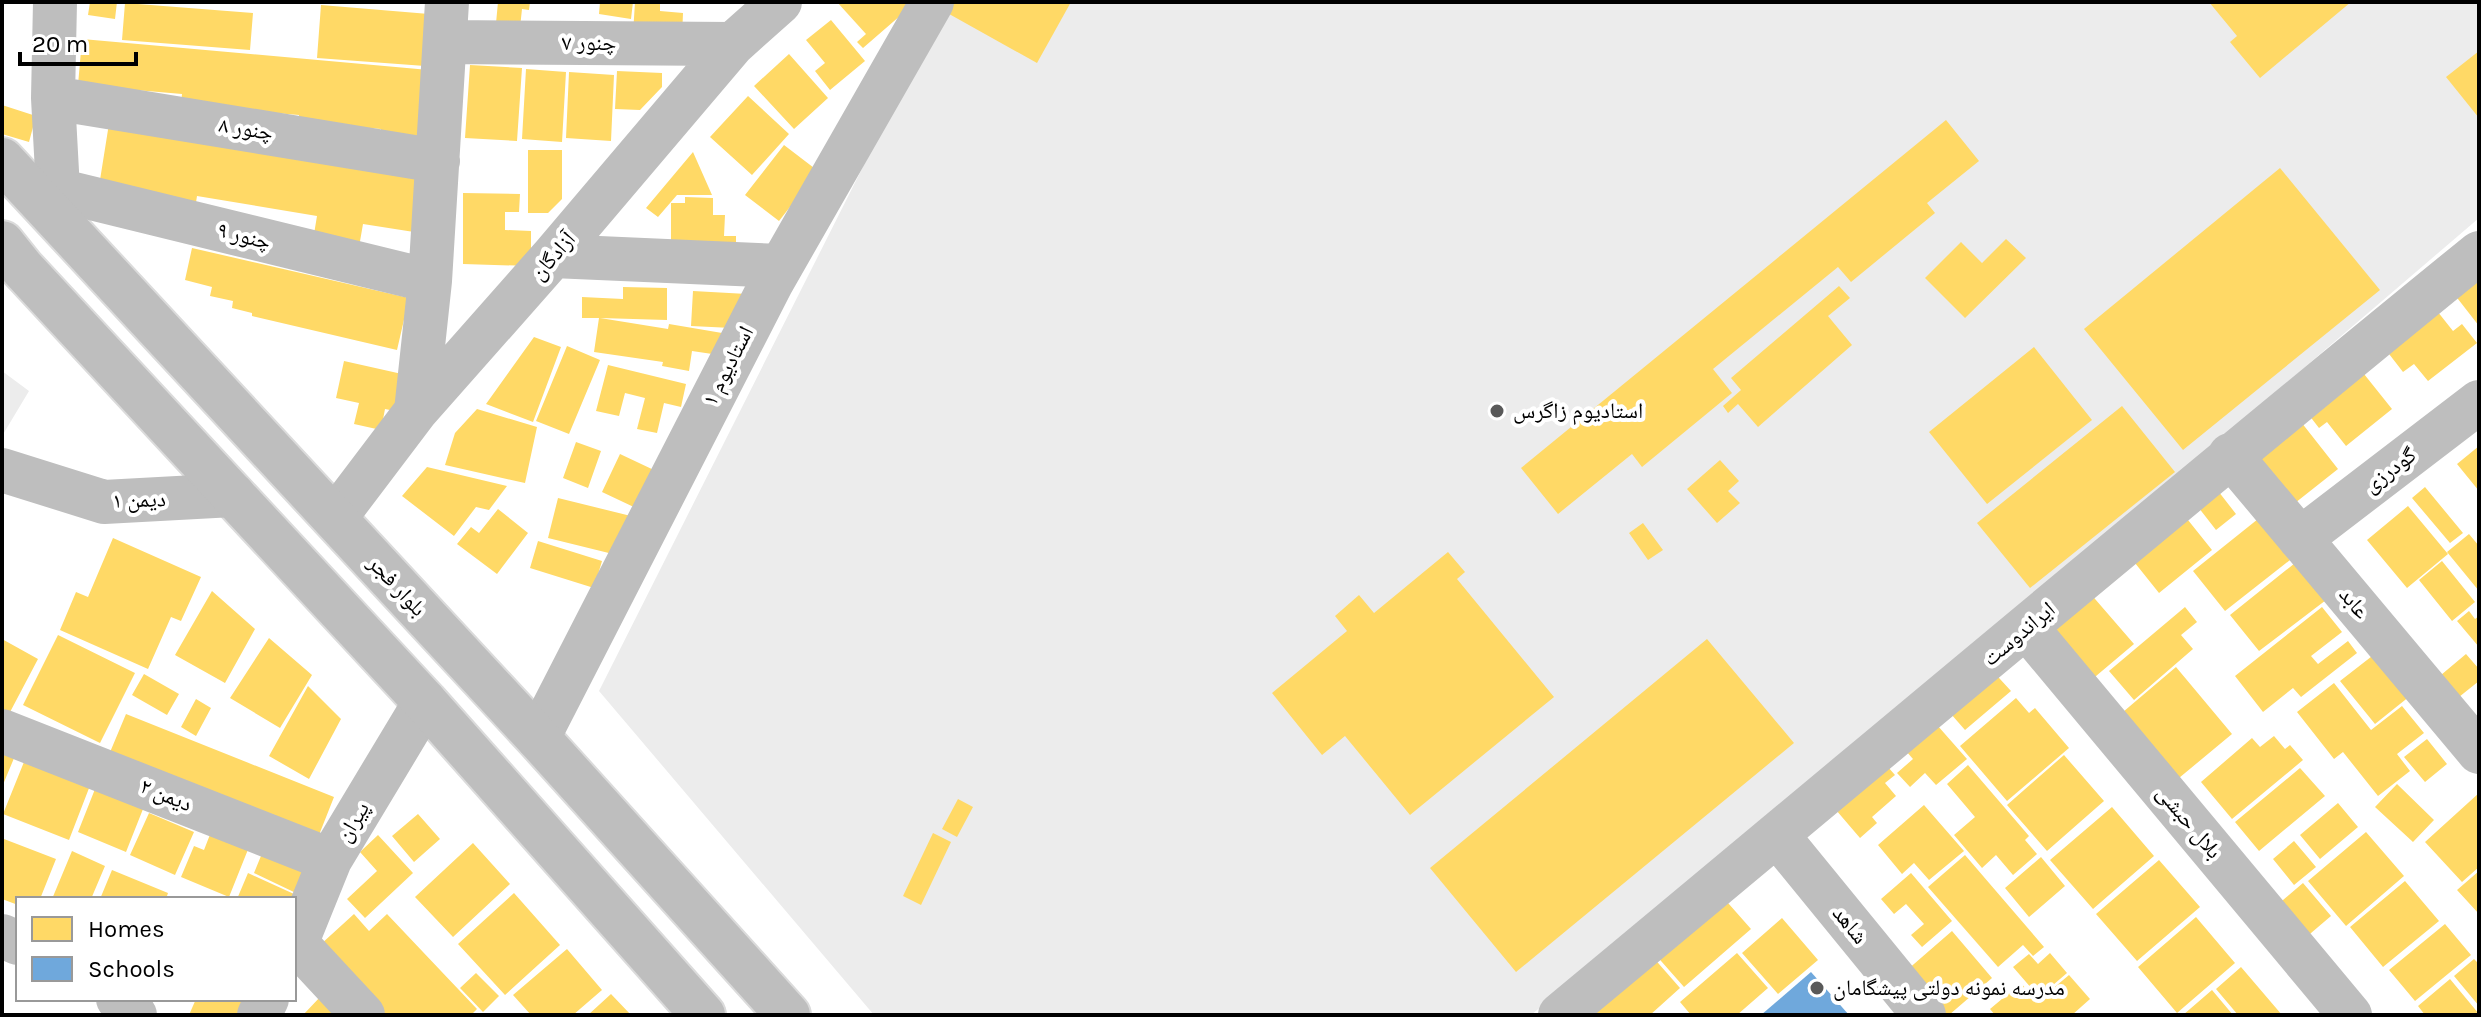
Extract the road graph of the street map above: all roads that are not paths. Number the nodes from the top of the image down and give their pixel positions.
1 (55, 2) edge
2 (780, 2) edge
3 (932, 2) edge
4 (446, 22) edge
5 (733, 44) junction
6 (53, 98) junction
7 (2, 160) edge
8 (438, 161) junction
9 (59, 210) junction
10 (2479, 253) edge
11 (553, 256) junction
12 (9, 259) edge
13 (781, 266) junction
14 (430, 281) junction
15 (2479, 402) edge
16 (416, 411) junction
17 (2230, 455) junction
18 (2, 470) edge
19 (233, 495) junction
20 (335, 518) junction
21 (2300, 539) junction
22 (2027, 628) junction
23 (425, 702) junction
24 (2, 731) edge
25 (538, 738) junction
26 (2479, 752) edge
27 (1777, 835) junction
28 (330, 860) junction
29 (296, 945) edge
30 (296, 948) edge
31 (120, 1001) edge
32 (135, 1015) edge
33 (363, 1015) edge
34 (703, 1015) edge
35 (788, 1015) edge
36 (1560, 1015) edge
37 (1924, 1015) edge
38 (2350, 1015) edge

1 - 6 street
2 - 5 street, آزادگان
3 - 13 street, استادیوم ۱
4 - 5 street, چنور ۷
4 - 8 street
5 - 11 street, آزادگان
6 - 8 street, چنور ۸
6 - 9 street
7 - 9 street, بلوار فجر
8 - 14 street
9 - 12 street
9 - 14 street, چنور ۹
9 - 20 street, بلوار فجر
10 - 17 street, ایراندوست
11 - 13 street
11 - 16 street, آزادگان
12 - 19 street
13 - 25 street, استادیوم ۱
14 - 16 street
15 - 21 street, گودرزی
16 - 20 street, آزادگان
17 - 21 street, عابد
17 - 22 street, ایراندوست
18 - 19 street, دیمن ۱
19 - 23 street
20 - 25 street, بلوار فجر
21 - 26 street, عابد
22 - 27 street, ایراندوست
22 - 38 street, بلال حبشی
23 - 28 street, پیران
23 - 34 street
24 - 28 street, دیمن ۲
25 - 35 street, بلوار فجر
27 - 36 street, ایراندوست
27 - 37 street, شاهد
28 - 29 street, پیران
30 - 33 street
31 - 32 street

